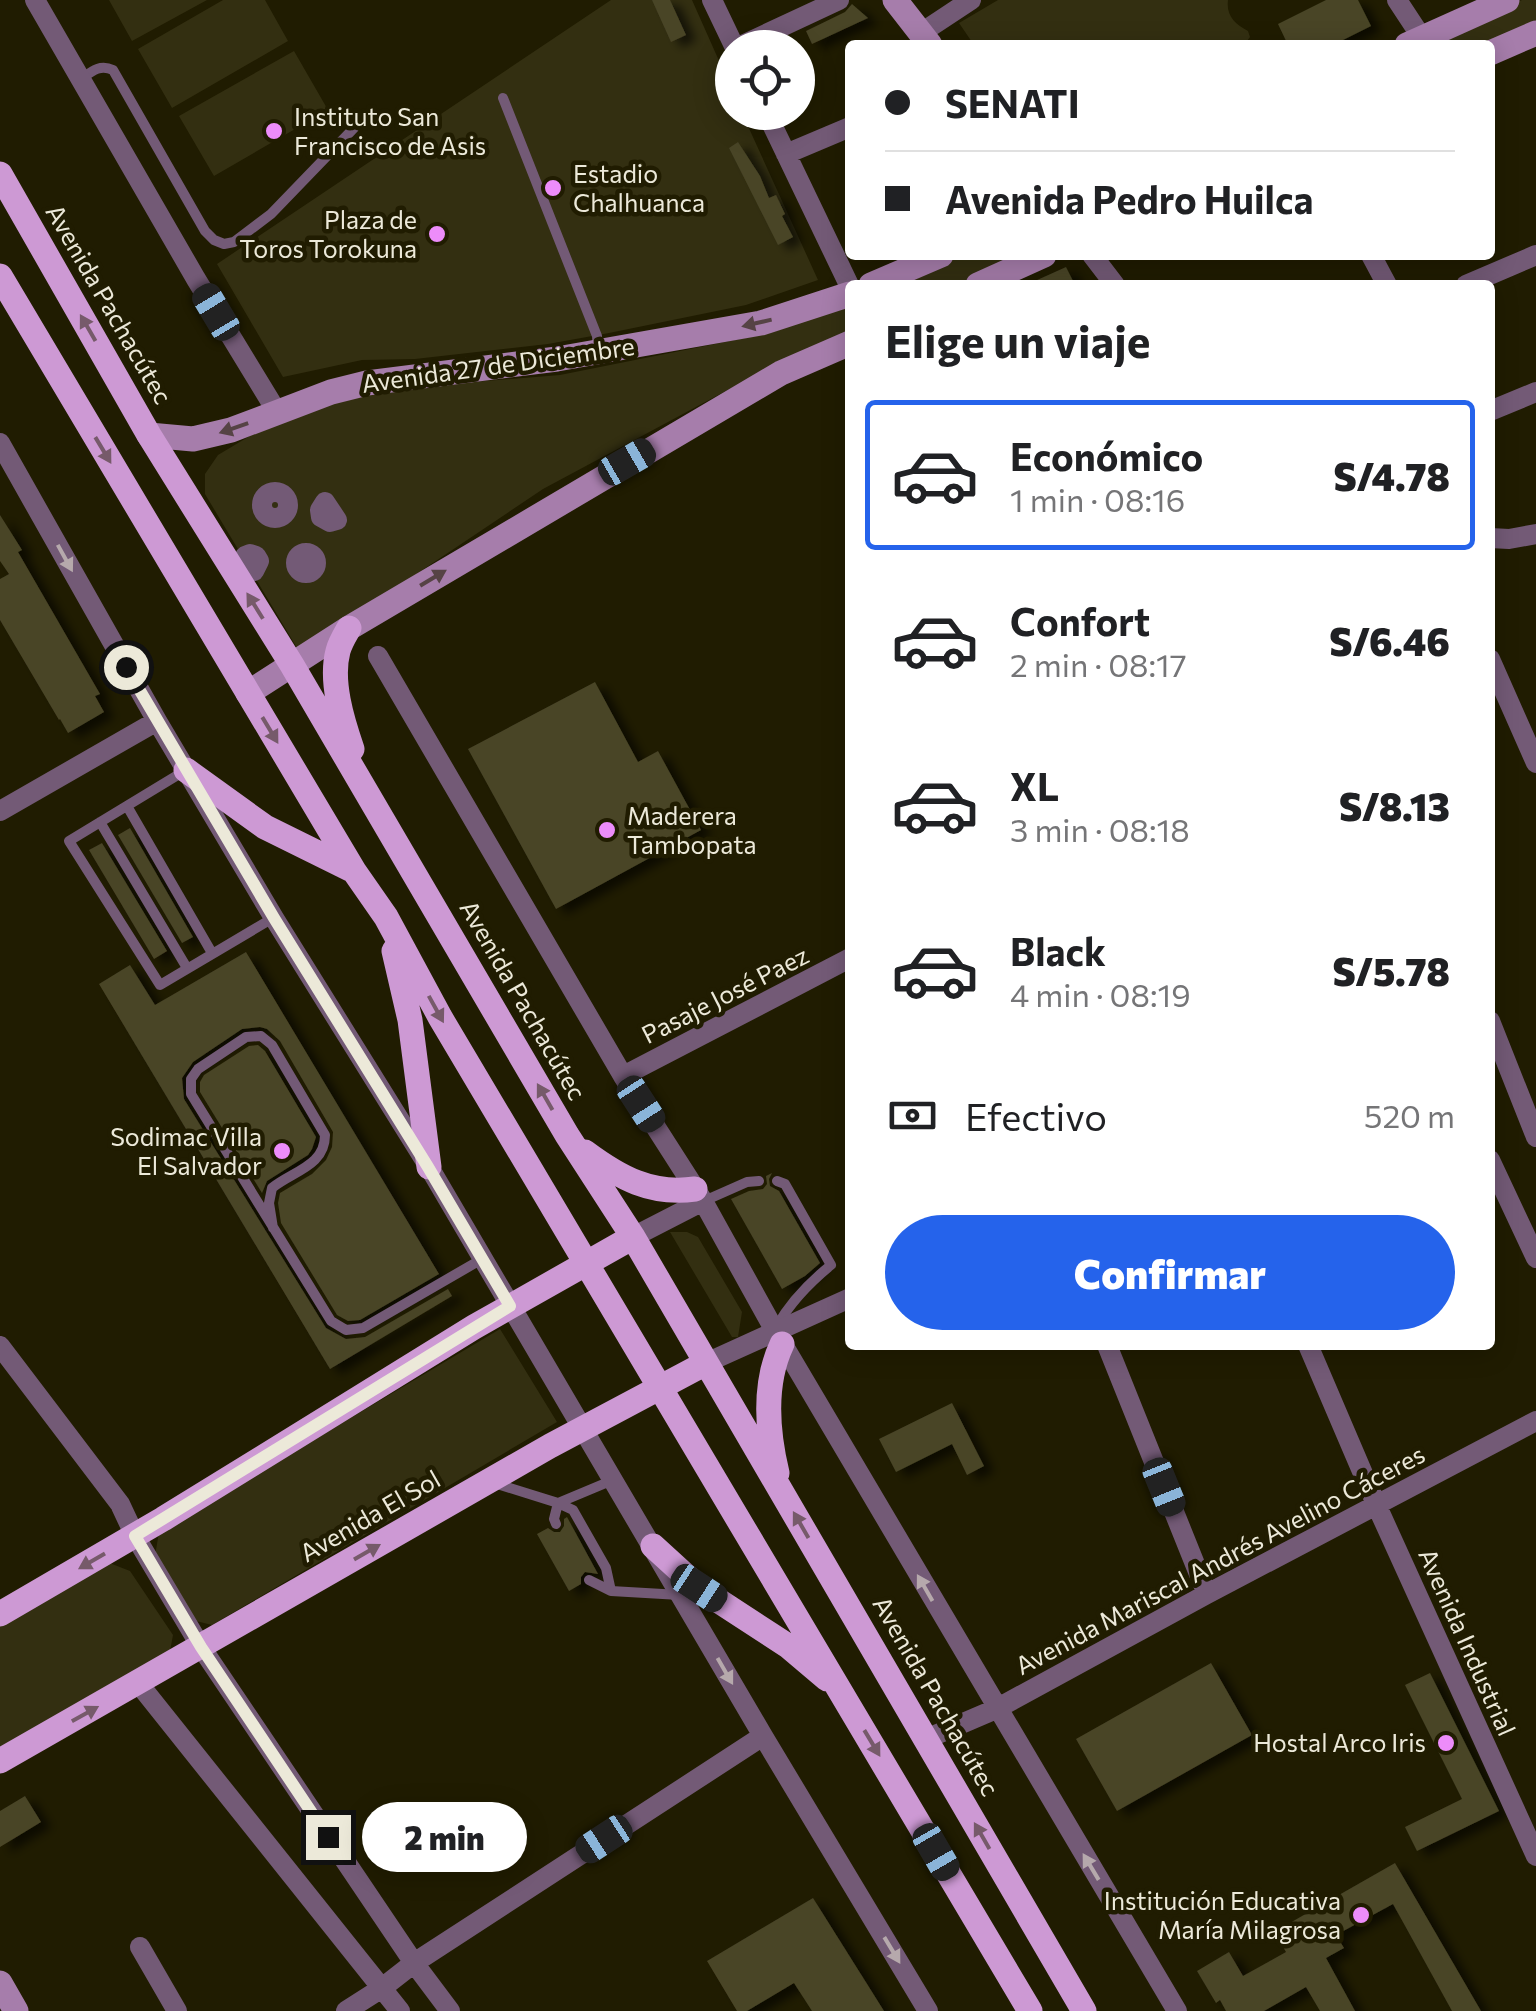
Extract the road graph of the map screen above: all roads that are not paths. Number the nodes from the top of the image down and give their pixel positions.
1 (34, 0) edge
2 (712, 0) edge
3 (839, 0) edge
4 (895, 0) edge
5 (972, 0) edge
6 (1397, 0) edge
7 (1507, 0) edge
8 (727, 30) edge
9 (775, 30) edge
10 (1536, 33) edge
11 (925, 39) edge
12 (1413, 40) edge
13 (1418, 40) edge
14 (1495, 51) edge
15 (80, 79) junction
16 (503, 98) dead end
17 (354, 128) dead end
18 (845, 129) edge
19 (775, 130) edge
20 (786, 154) junction
21 (0, 174) edge
22 (1536, 254) edge
23 (929, 260) edge
24 (1033, 260) edge
25 (0, 276) edge
26 (845, 280) edge
27 (883, 280) edge
28 (989, 280) edge
29 (1477, 280) edge
30 (845, 292) edge
31 (845, 346) edge
32 (598, 352) junction
33 (1536, 392) edge
34 (1495, 409) edge
35 (277, 412) junction
36 (149, 435) junction
37 (0, 443) edge
38 (1536, 534) edge
39 (1495, 538) edge
40 (349, 628) junction
41 (378, 656) dead end
42 (292, 665) junction
43 (1495, 670) edge
44 (248, 693) junction
45 (157, 722) junction
46 (1536, 763) edge
47 (186, 770) junction
48 (367, 792) junction
49 (127, 806) junction
50 (0, 810) edge
51 (100, 822) junction
52 (354, 870) junction
53 (386, 916) junction
54 (274, 918) junction
55 (212, 953) junction
56 (845, 961) edge
57 (187, 968) junction
58 (1495, 1034) edge
59 (623, 1076) junction
60 (567, 1135) junction
61 (1536, 1137) edge
62 (428, 1167) junction
63 (1495, 1170) edge
64 (778, 1181) dead end
65 (752, 1183) dead end
66 (699, 1195) junction
67 (274, 1228) junction
68 (632, 1237) junction
69 (1535, 1251) edge
70 (482, 1259) junction
71 (587, 1262) junction
72 (845, 1301) edge
73 (510, 1306) junction
74 (778, 1338) junction
75 (0, 1346) edge
76 (1109, 1350) edge
77 (1310, 1350) edge
78 (706, 1363) junction
79 (660, 1386) junction
80 (1536, 1421) edge
81 (582, 1428) junction
82 (612, 1480) junction
83 (490, 1481) junction
84 (782, 1492) junction
85 (558, 1503) junction
86 (1376, 1504) junction
87 (556, 1524) dead end
88 (135, 1536) junction
89 (653, 1546) junction
90 (589, 1580) dead end
91 (611, 1591) junction
92 (1207, 1594) junction
93 (682, 1596) junction
94 (0, 1614) edge
95 (201, 1647) junction
96 (139, 1684) junction
97 (842, 1693) junction
98 (996, 1709) junction
99 (763, 1736) junction
100 (926, 1739) junction
101 (0, 1762) edge
102 (1536, 1856) edge
103 (140, 1947) dead end
104 (414, 1963) junction
105 (0, 1983) edge
106 (382, 1988) junction
107 (16, 2011) edge
108 (178, 2011) edge
109 (346, 2011) edge
110 (400, 2011) edge
111 (450, 2011) edge
112 (928, 2011) edge
113 (1030, 2011) edge
114 (1084, 2011) edge
115 (1177, 2011) edge

1 - 15 street
2 - 8 street
3 - 9 street
4 - 11 street
5 - 11 street
6 - 12 street
7 - 13 street
10 - 14 street
15 - 17 lane
15 - 35 street
16 - 32 lane
18 - 20 street
19 - 20 street
20 - 26 street
36 -> 21 main road, Avenida Pachacútec
22 - 29 street
23 - 27 street
24 - 28 street
25 -> 44 main road
30 -> 32 street, Avenida 27 de Diciembre
40 -> 31 street
32 - 35 street, Avenida 27 de Diciembre
33 - 34 street
35 -> 36 street, Avenida 27 de Diciembre
42 -> 36 main road, Avenida Pachacútec
37 -> 45 street
38 - 39 street
40 - 42 street
40 - 48 main road
41 - 59 street, Avenida Pachacútec
42 - 44 street
42 - 48 main road, Avenida Pachacútec
43 - 46 street
44 -> 52 main road
45 - 47 street
45 - 50 street
47 - 49 lane
47 - 52 main road
47 - 54 street
60 -> 48 main road, Avenida Pachacútec
49 - 51 lane
49 - 55 lane
51 - 57 lane
51 - 57 lane
52 - 53 main road
53 - 62 main road
53 -> 71 main road
54 - 55 lane
54 - 62 street
55 - 57 lane
56 - 59 street, Pasaje José Paez
58 - 61 street
59 - 66 street, Avenida Pachacútec
60 - 66 main road
60 - 68 main road, Avenida Pachacútec
62 - 70 street
63 - 69 street
64 - 74 lane
65 - 66 lane
66 - 68 street
66 - 74 street, Avenida Pachacútec
67 - 67 lane
67 - 70 lane
68 - 71 main road
68 - 78 main road, Avenida Pachacútec
70 - 73 street
71 - 73 main road
71 - 79 main road
72 - 74 street, Avenida El Sol
73 - 81 street
73 - 88 main road
74 - 78 street, Avenida El Sol
74 - 84 main road
98 -> 74 street, Avenida Pachacútec
75 - 88 street
76 - 92 street
77 - 86 street, Avenida Industrial
78 - 79 main road, Avenida El Sol
78 - 84 main road, Avenida Pachacútec
79 - 81 main road, Avenida El Sol
79 - 97 main road
80 - 86 street, Avenida Mariscal Andrés Avelino Cáceres
81 - 82 street
81 - 83 main road, Avenida El Sol
82 - 85 lane
82 - 89 street
83 - 85 lane
95 -> 83 main road, Avenida El Sol
100 -> 84 main road, Avenida Pachacútec
85 - 87 lane
85 - 91 lane
86 - 92 street, Avenida Mariscal Andrés Avelino Cáceres
86 - 102 street, Avenida Industrial
88 -> 94 main road
88 - 95 street
89 - 93 street
89 - 97 main road
90 - 91 lane
91 - 93 lane
92 - 98 street, Avenida Mariscal Andrés Avelino Cáceres
93 -> 99 street
95 - 96 main road, Avenida El Sol
95 - 104 street
101 -> 96 main road, Avenida El Sol
96 - 106 street
97 -> 113 main road
98 - 100 street, Avenida Mariscal Andrés Avelino Cáceres
115 -> 98 street, Avenida Pachacútec
99 - 104 street
99 -> 112 street
114 -> 100 main road, Avenida Pachacútec
103 - 108 street
104 - 106 street
104 - 111 street
105 - 107 street
106 - 109 street
106 - 110 street

